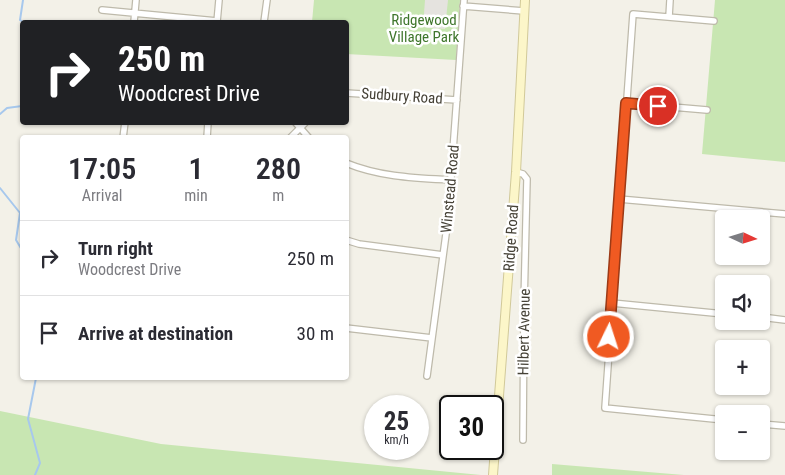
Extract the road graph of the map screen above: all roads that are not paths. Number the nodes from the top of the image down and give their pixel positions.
1 (136, 0) edge
2 (219, 0) edge
3 (266, 0) edge
4 (525, 0) edge
5 (670, 0) edge
6 (463, 3) edge
7 (102, 10) dead end
8 (524, 11) junction
9 (135, 14) junction
10 (669, 17) junction
11 (134, 20) edge
12 (196, 20) edge
13 (217, 20) edge
14 (264, 20) edge
15 (714, 21) dead end
16 (349, 92) edge
17 (457, 100) junction
18 (626, 103) junction
19 (707, 110) dead end
20 (298, 125) edge
21 (303, 125) edge
22 (300, 128) junction
23 (293, 135) edge
24 (306, 135) edge
25 (349, 164) edge
26 (516, 172) junction
27 (451, 180) junction
28 (619, 199) junction
29 (785, 214) edge
30 (349, 241) edge
31 (443, 255) junction
32 (612, 303) junction
33 (715, 313) edge
34 (770, 319) edge
35 (785, 320) edge
36 (349, 328) edge
37 (432, 338) junction
38 (427, 376) dead end
39 (715, 419) edge
40 (770, 425) edge
41 (785, 426) edge
42 (523, 440) dead end
43 (494, 475) edge

1 - 9 street
2 - 13 street
3 - 14 street
4 - 8 street, Ridge Road
5 - 10 street
6 - 8 street
6 - 17 street, Winstead Road
7 - 9 street
8 - 26 street, Ridge Road
9 - 11 street
9 - 12 street
10 - 15 street
10 - 18 street
16 - 17 street, Sudbury Road
17 - 27 street, Winstead Road
18 - 19 street
18 - 28 street
20 - 22 street
21 - 22 street
22 - 23 street
22 - 24 street
25 - 27 street
26 - 42 street, Hilbert Avenue
26 - 43 street, Ridge Road
27 - 31 street, Winstead Road
28 - 29 street
28 - 32 street
30 - 31 street
31 - 37 street, Winstead Road
32 - 33 street
32 - 39 street
34 - 35 street
36 - 37 street
37 - 38 street, Winstead Road
40 - 41 street

